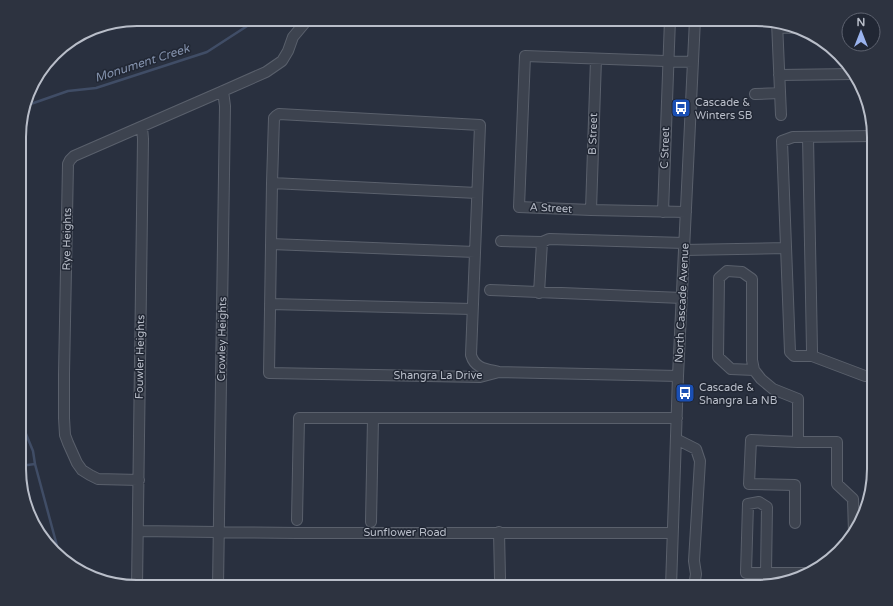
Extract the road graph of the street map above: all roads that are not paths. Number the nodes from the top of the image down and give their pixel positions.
1 (302, 26) edge
2 (670, 26) edge
3 (695, 26) edge
4 (777, 28) edge
5 (596, 59) junction
6 (668, 61) junction
7 (693, 62) junction
8 (847, 74) edge
9 (779, 75) junction
10 (223, 92) junction
11 (780, 93) junction
12 (755, 94) dead end
13 (781, 115) dead end
14 (142, 127) junction
15 (867, 136) edge
16 (808, 137) junction
17 (272, 182) junction
18 (477, 193) junction
19 (591, 210) junction
20 (663, 212) junction
21 (686, 212) junction
22 (501, 241) dead end
23 (542, 242) junction
24 (271, 244) junction
25 (684, 247) junction
26 (786, 248) junction
27 (475, 252) junction
28 (490, 290) dead end
29 (539, 293) junction
30 (682, 298) junction
31 (270, 304) junction
32 (472, 309) junction
33 (812, 356) junction
34 (754, 370) junction
35 (499, 372) junction
36 (678, 376) junction
37 (867, 376) edge
38 (373, 418) junction
39 (677, 418) junction
40 (676, 439) junction
41 (798, 442) junction
42 (139, 480) junction
43 (297, 520) dead end
44 (371, 522) dead end
45 (854, 522) edge
46 (795, 523) dead end
47 (138, 531) junction
48 (219, 532) junction
49 (499, 532) junction
50 (672, 533) junction
51 (790, 575) edge
52 (773, 576) edge
53 (500, 578) dead end
54 (137, 580) edge
55 (218, 580) edge
56 (671, 580) edge
57 (695, 580) edge

1 - 10 street, Rye Heights
2 - 6 street, C Street
3 - 7 street, North Cascade Avenue
4 - 9 street
5 - 6 street
5 - 19 street, B Street
5 - 19 street, A Street
6 - 7 street
6 - 20 street, C Street
7 - 21 street, North Cascade Avenue
8 - 9 street
9 - 11 street
10 - 14 street, Rye Heights
10 - 48 street, Crowley Heights
11 - 12 street
11 - 13 street
14 - 42 street, Fouwler Heights
14 - 42 street, Rye Heights
15 - 16 street
16 - 26 street
16 - 33 street
17 - 18 street
17 - 18 street
17 - 24 street
18 - 27 street
19 - 20 street, A Street
20 - 21 street, A Street
21 - 25 street, North Cascade Avenue
22 - 23 street
23 - 25 street
23 - 29 street
24 - 27 street
24 - 31 street
25 - 26 street
25 - 30 street, North Cascade Avenue
26 - 33 street
27 - 32 street
28 - 29 street
29 - 30 street
30 - 36 street, North Cascade Avenue
31 - 32 street
31 - 35 street, Shangra La Drive
32 - 35 street
33 - 37 street
34 - 34 street
34 - 41 street
35 - 36 street, Shangra La Drive
36 - 39 street, North Cascade Avenue
38 - 39 street
38 - 43 street
38 - 44 street
39 - 40 street, North Cascade Avenue
40 - 50 street, North Cascade Avenue
40 - 57 street
41 - 45 street
41 - 46 street
42 - 47 street, Fouwler Heights
47 - 48 street, Sunflower Road
47 - 54 street, Fouwler Heights
48 - 49 street, Sunflower Road
48 - 55 street, Crowley Heights
49 - 50 street, Sunflower Road
49 - 53 street
50 - 56 street, North Cascade Avenue
51 - 52 street
52 - 52 street

